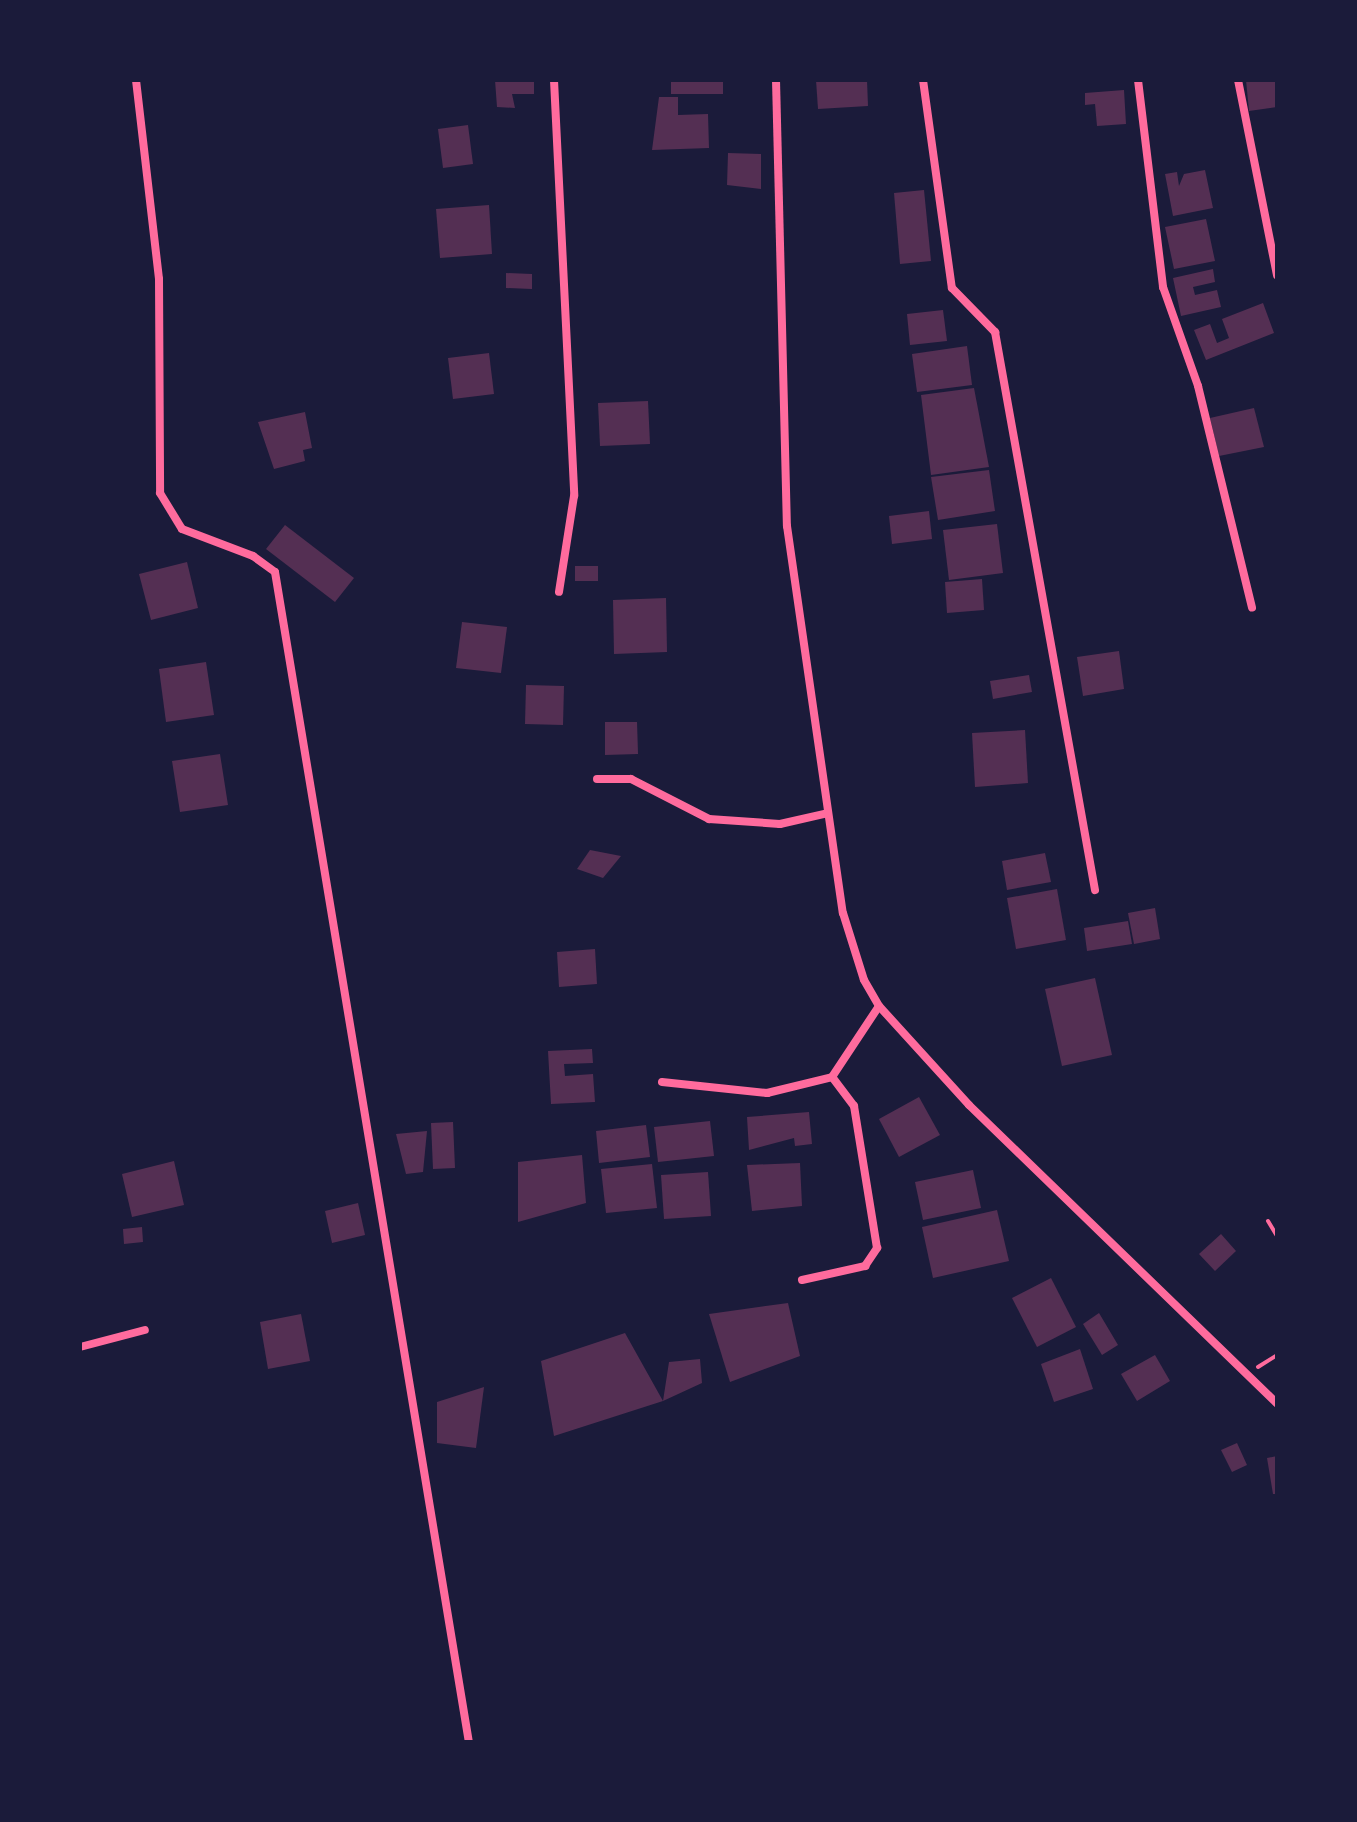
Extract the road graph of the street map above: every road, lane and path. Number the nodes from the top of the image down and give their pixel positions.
1 (136, 80) edge
2 (554, 80) edge
3 (776, 80) edge
4 (923, 80) edge
5 (1138, 80) edge
6 (1238, 80) edge
7 (1277, 275) edge
8 (559, 592) dead end
9 (1252, 608) dead end
10 (597, 779) dead end
11 (828, 813) junction
12 (1095, 890) dead end
13 (879, 1006) junction
14 (832, 1077) junction
15 (662, 1082) dead end
16 (1268, 1221) dead end
17 (1277, 1236) edge
18 (802, 1280) dead end
19 (145, 1330) dead end
20 (80, 1347) edge
21 (1277, 1355) edge
22 (1245, 1375) junction
23 (1277, 1403) edge
24 (469, 1742) edge

1 - 24 street
2 - 8 street
3 - 11 street
4 - 12 street
5 - 9 street
6 - 7 street
10 - 11 street
11 - 13 street
13 - 14 street
13 - 22 street
14 - 15 street
14 - 18 street
16 - 17 path
19 - 20 street
21 - 22 path
22 - 23 street

